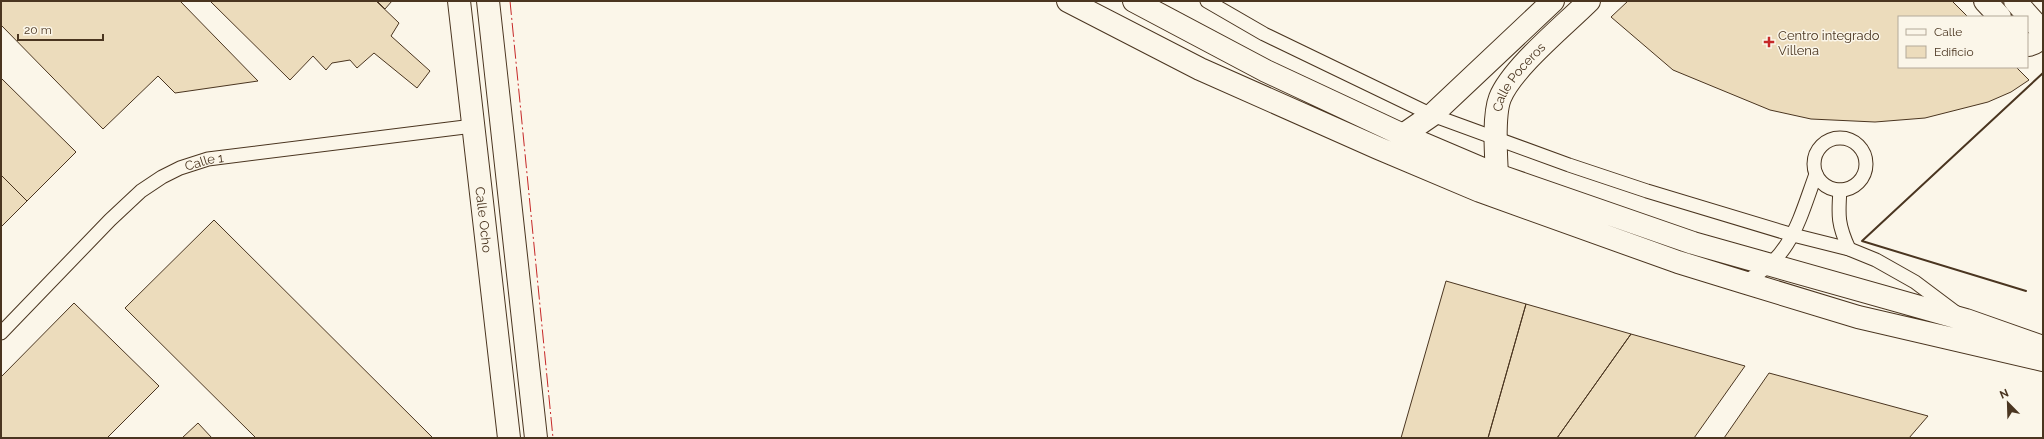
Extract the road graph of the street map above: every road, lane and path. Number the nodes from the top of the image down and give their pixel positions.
1 (459, 1) edge
2 (488, 1) edge
3 (1068, 1) edge
4 (1134, 1) edge
5 (1207, 1) edge
6 (1553, 1) edge
7 (1589, 1) edge
8 (1985, 1) edge
9 (2014, 1) edge
10 (1999, 16) edge
11 (2028, 44) edge
12 (1432, 115) junction
13 (473, 126) junction
14 (1403, 135) junction
15 (1495, 139) junction
16 (1497, 174) junction
17 (1816, 174) junction
18 (1840, 190) junction
19 (1793, 235) junction
20 (1849, 249) junction
21 (1770, 266) junction
22 (1743, 282) junction
23 (1966, 320) junction
24 (1, 333) edge
25 (2043, 348) edge
26 (2043, 360) edge
27 (509, 438) edge
28 (536, 438) edge

1 - 13 street, Calle Ocho
2 - 28 street
3 - 22 street
4 - 14 street
5 - 12 lane
6 - 12 street
7 - 15 street, Calle Poceros
8 - 10 street
9 - 11 street
12 - 14 street
12 - 15 lane
13 - 24 lane, Calle 1
13 - 27 street, Calle Ocho
14 - 16 street
15 - 16 street, Calle Poceros
15 - 19 lane
16 - 21 street
17 - 18 lane
17 - 18 lane
17 - 19 lane
18 - 20 lane
19 - 20 lane
19 - 21 lane
20 - 23 lane
21 - 22 lane
21 - 23 street
22 - 26 street
23 - 25 street

